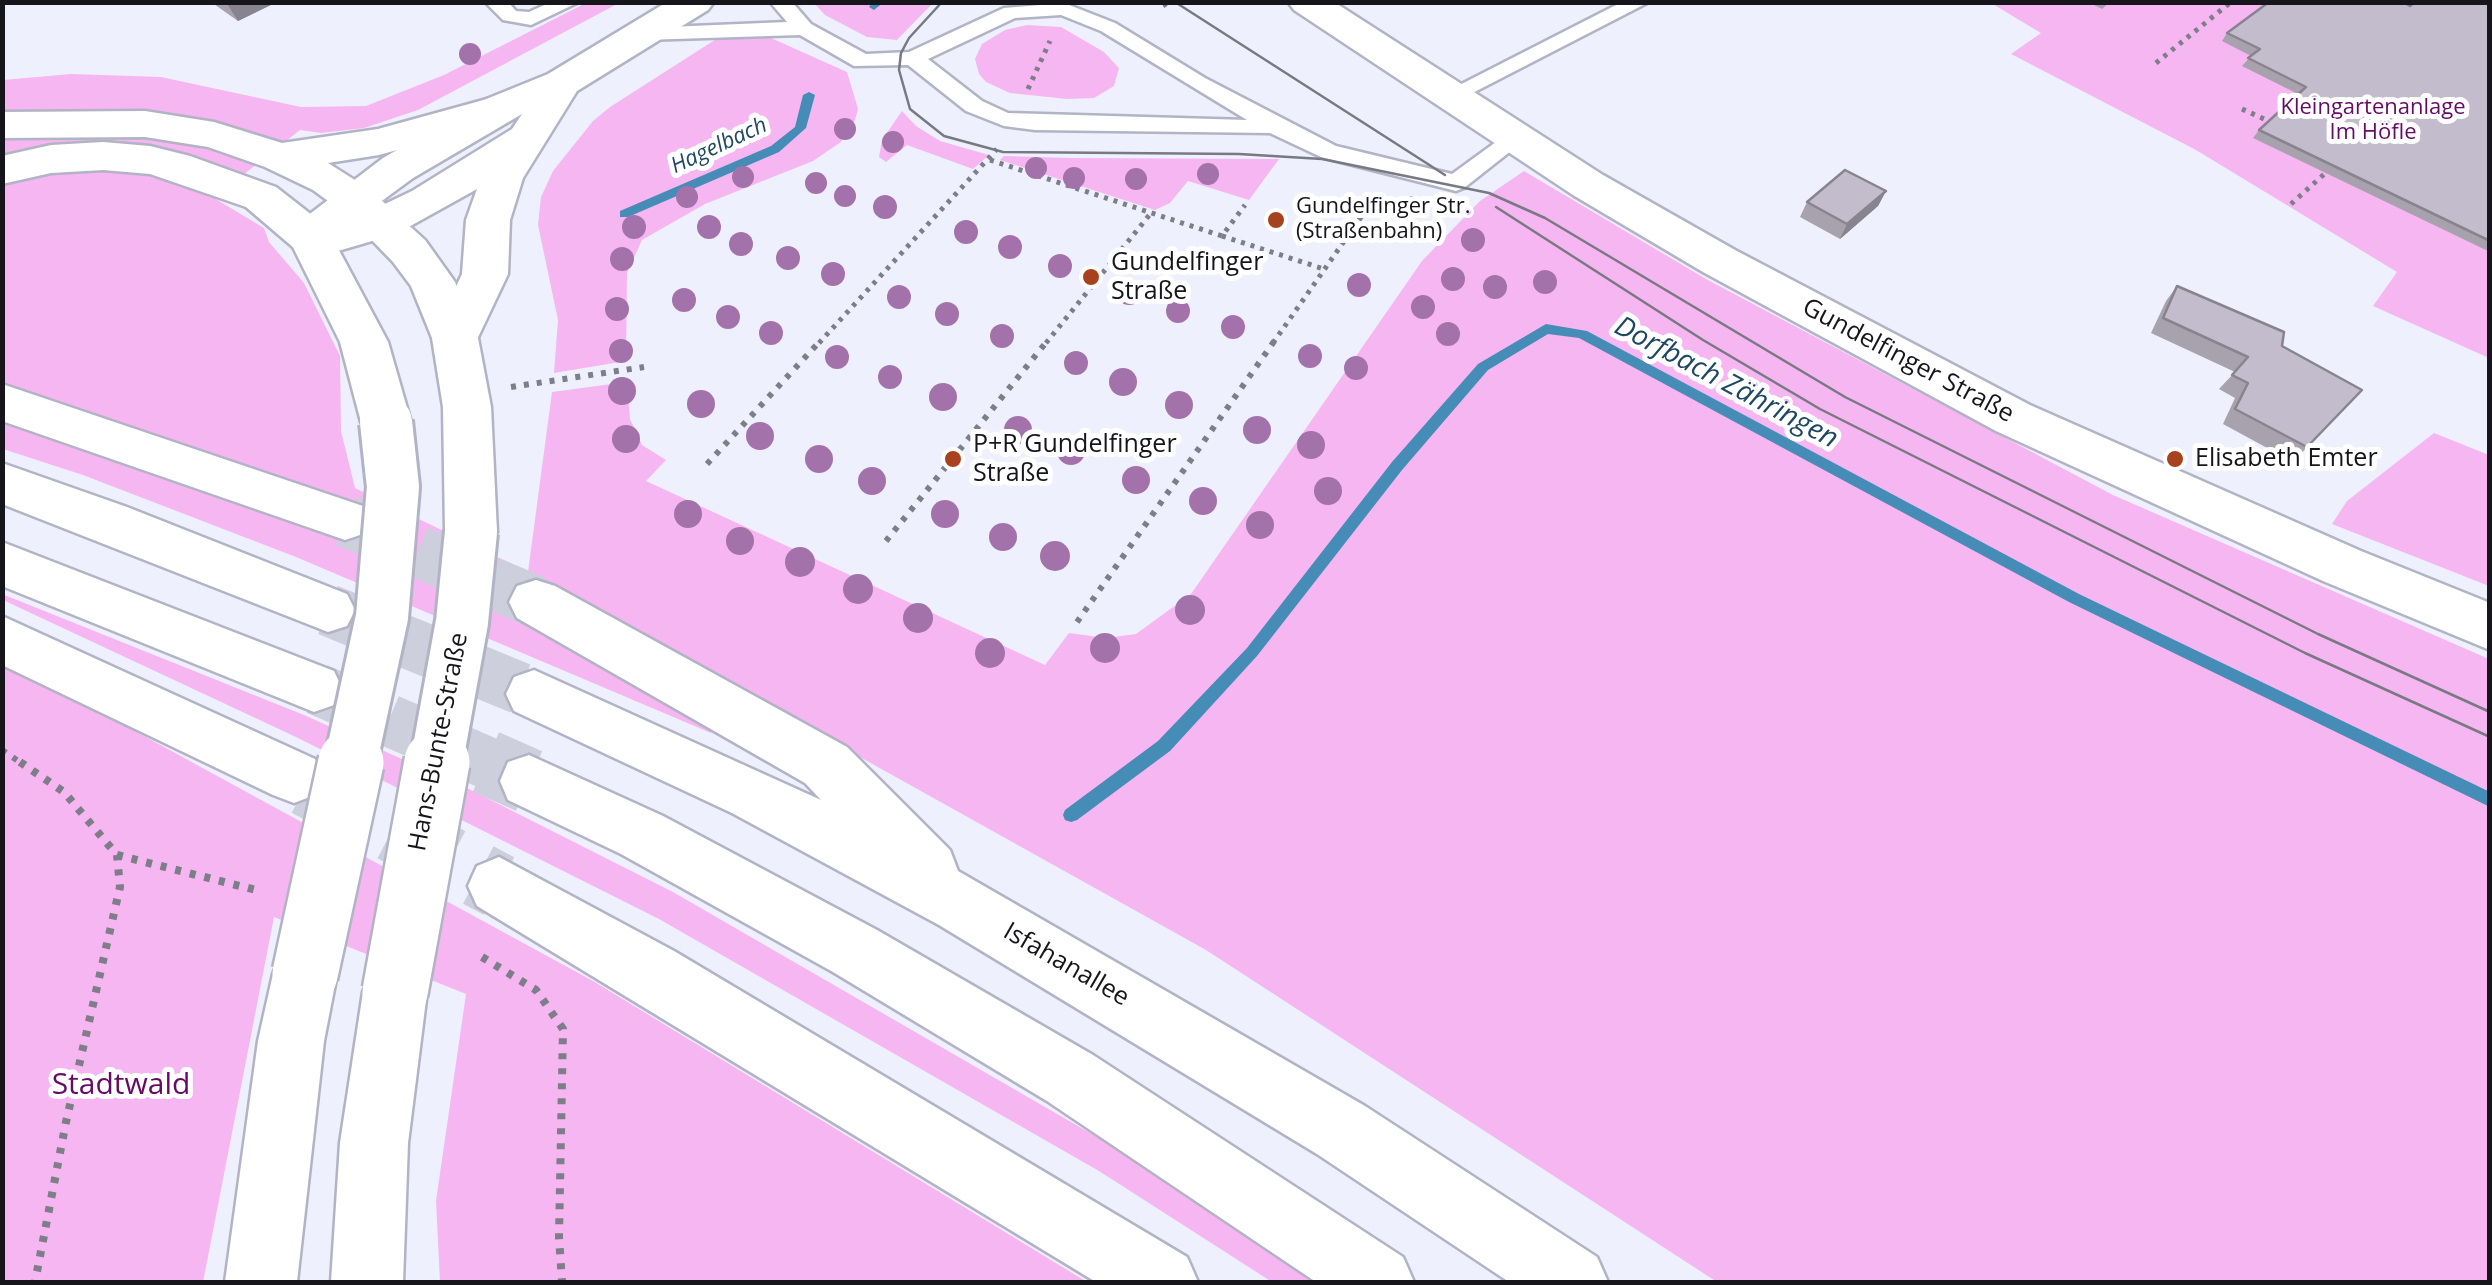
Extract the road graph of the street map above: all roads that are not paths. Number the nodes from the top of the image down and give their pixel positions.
1 (495, 2) edge
2 (568, 2) edge
3 (695, 2) edge
4 (780, 2) edge
5 (1308, 2) edge
6 (1639, 2) edge
7 (804, 28) junction
8 (968, 32) junction
9 (644, 34) junction
10 (912, 58) junction
11 (1197, 83) junction
12 (961, 96) junction
13 (1449, 96) junction
14 (514, 122) junction
15 (1166, 124) junction
16 (2, 126) edge
17 (1274, 128) junction
18 (1514, 139) junction
19 (280, 156) junction
20 (2, 170) edge
21 (367, 212) junction
22 (313, 240) junction
23 (456, 338) junction
24 (2, 402) edge
25 (2, 483) edge
26 (345, 520) tunnel mouth
27 (2, 563) edge
28 (536, 602) tunnel mouth
29 (328, 610) tunnel mouth
30 (2490, 628) edge
31 (2, 639) edge
32 (314, 688) tunnel mouth
33 (534, 694) tunnel mouth
34 (294, 777) tunnel mouth
35 (529, 781) tunnel mouth
36 (499, 886) tunnel mouth
37 (961, 904) junction
38 (261, 1282) edge
39 (368, 1282) edge
40 (1162, 1282) edge
41 (1378, 1282) edge
42 (1572, 1282) edge

1 - 2 lane
3 - 9 main road
4 - 7 lane
5 - 13 main road, Gundelfinger Straße
6 - 13 lane
7 - 9 lane
7 - 10 lane
8 - 10 lane
8 - 11 lane
8 - 12 lane
9 - 14 main road
10 - 12 lane
11 - 15 lane
11 - 17 lane
12 - 15 lane
13 - 18 main road, Gundelfinger Straße
14 - 19 main road
14 - 21 main road
14 - 23 main road
15 - 17 lane
16 - 19 main road, Hans-Bunte-Straße
17 - 18 lane
18 - 30 main road, Gundelfinger Straße
19 - 21 main road, Hans-Bunte-Straße
20 - 22 main road
21 - 22 main road
21 - 23 main road, Hans-Bunte-Straße
22 - 38 main road, bridge
23 - 39 main road, Hans-Bunte-Straße, bridge
24 - 26 main road
25 - 29 main road
27 - 32 main road
28 - 37 main road
31 - 34 main road
33 - 37 main road, Isfahanallee
35 - 41 main road
36 - 40 main road
37 - 42 main road, Isfahanallee

